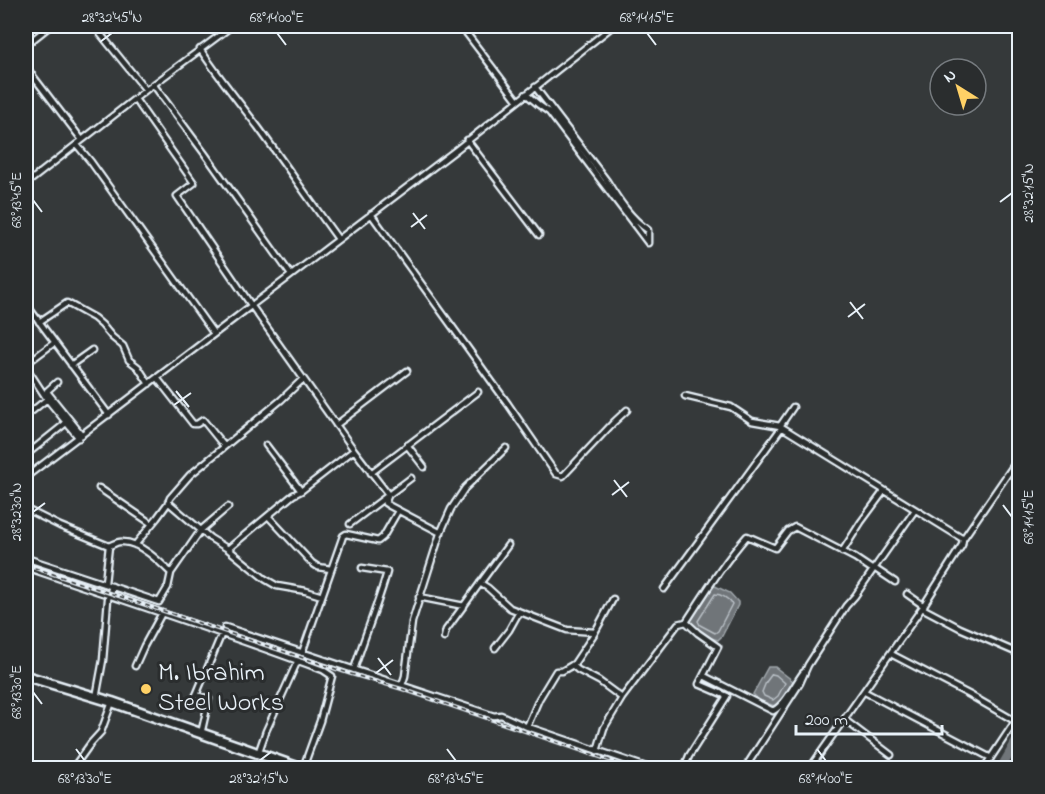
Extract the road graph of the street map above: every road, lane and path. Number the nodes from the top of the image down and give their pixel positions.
1 (50, 26) edge
2 (94, 26) edge
3 (232, 26) edge
4 (460, 26) edge
5 (613, 26) edge
6 (26, 32) edge
7 (26, 43) edge
8 (200, 49) junction
9 (26, 67) edge
10 (153, 84) junction
11 (535, 87) junction
12 (146, 90) junction
13 (526, 94) junction
14 (135, 99) junction
15 (518, 100) junction
16 (82, 140) junction
17 (467, 140) junction
18 (77, 145) junction
19 (26, 184) edge
20 (370, 214) junction
21 (539, 235) dead end
22 (338, 239) junction
23 (291, 275) junction
24 (26, 304) edge
25 (251, 305) junction
26 (39, 322) junction
27 (214, 334) junction
28 (54, 343) junction
29 (92, 350) dead end
30 (26, 365) edge
31 (71, 365) junction
32 (407, 371) dead end
33 (157, 378) junction
34 (303, 379) junction
35 (57, 382) dead end
36 (149, 384) junction
37 (478, 392) dead end
38 (686, 396) dead end
39 (47, 399) junction
40 (793, 407) dead end
41 (627, 410) dead end
42 (109, 415) junction
43 (26, 416) edge
44 (66, 423) junction
45 (336, 425) junction
46 (781, 427) junction
47 (80, 436) junction
48 (266, 445) dead end
49 (407, 445) junction
50 (224, 446) junction
51 (506, 448) dead end
52 (354, 450) junction
53 (26, 455) edge
54 (1020, 456) edge
55 (424, 467) dead end
56 (371, 473) junction
57 (26, 477) edge
58 (411, 478) dead end
59 (99, 488) dead end
60 (884, 490) junction
61 (301, 491) junction
62 (388, 496) junction
63 (168, 502) junction
64 (228, 507) dead end
65 (26, 509) edge
66 (915, 510) junction
67 (398, 511) junction
68 (268, 516) junction
69 (152, 524) junction
70 (350, 524) dead end
71 (201, 530) junction
72 (441, 533) junction
73 (963, 539) junction
74 (508, 544) dead end
75 (135, 545) junction
76 (110, 546) junction
77 (228, 549) junction
78 (842, 552) junction
79 (26, 558) edge
80 (26, 567) edge
81 (362, 568) dead end
82 (331, 569) junction
83 (874, 569) junction
84 (171, 573) junction
85 (895, 582) dead end
86 (105, 583) junction
87 (480, 583) junction
88 (111, 586) junction
89 (664, 589) dead end
90 (907, 594) dead end
91 (109, 596) junction
92 (322, 596) junction
93 (419, 597) junction
94 (613, 599) dead end
95 (464, 606) junction
96 (923, 607) junction
97 (519, 612) junction
98 (162, 613) junction
99 (686, 622) junction
100 (225, 627) dead end
101 (595, 632) junction
102 (222, 633) junction
103 (444, 638) dead end
104 (495, 648) dead end
105 (302, 653) junction
106 (891, 654) junction
107 (1020, 654) edge
108 (298, 660) junction
109 (572, 665) junction
110 (808, 665) junction
111 (135, 666) dead end
112 (354, 670) junction
113 (26, 676) edge
114 (704, 676) junction
115 (402, 686) junction
116 (865, 692) junction
117 (96, 698) junction
118 (622, 698) junction
119 (112, 702) junction
120 (1020, 714) edge
121 (845, 720) junction
122 (1015, 721) junction
123 (526, 726) junction
124 (201, 734) junction
125 (597, 751) junction
126 (258, 754) junction
127 (891, 755) dead end
128 (991, 758) junction
129 (73, 768) edge
130 (302, 768) edge
131 (649, 768) edge
132 (684, 768) edge
133 (745, 768) edge
134 (810, 768) edge
135 (984, 768) edge

1 - 7 street
2 - 12 street
3 - 8 street
4 - 15 street
5 - 11 street
6 - 7 street
8 - 10 street
8 - 22 street
9 - 16 street
10 - 12 street
10 - 23 street
11 - 13 street
11 - 13 street
12 - 14 street
13 - 15 street
14 - 16 street
14 - 25 street
15 - 17 street
16 - 18 street
17 - 20 street
17 - 21 street
18 - 19 street
18 - 27 street
20 - 22 street
20 - 41 street
22 - 23 street
23 - 25 street
24 - 26 street
25 - 27 street
25 - 34 street
26 - 28 street
26 - 36 street
27 - 33 street
28 - 30 street
28 - 31 street
29 - 31 street
30 - 39 street
31 - 42 street
32 - 45 street
33 - 36 street
33 - 50 street
34 - 45 street
34 - 50 street
35 - 47 street
36 - 42 street
37 - 49 street
38 - 46 street
39 - 43 street
39 - 44 street
40 - 46 street
42 - 47 street
44 - 47 street
44 - 53 street
45 - 52 street
46 - 60 street
46 - 89 street
47 - 57 street
48 - 61 street
49 - 55 street
49 - 56 street
50 - 63 street
51 - 72 street
52 - 56 street
52 - 61 street
54 - 73 street
56 - 62 street
58 - 62 street
59 - 69 street
60 - 66 street
60 - 78 street
61 - 68 street
62 - 67 street
62 - 70 street
63 - 69 street
63 - 71 street
64 - 71 street
65 - 76 street
66 - 73 street
66 - 83 street
67 - 72 street
67 - 82 street
68 - 77 street
68 - 82 street
69 - 75 street
71 - 77 street
71 - 84 street
72 - 93 street
73 - 96 street
74 - 87 street
75 - 76 street
75 - 84 street
76 - 86 street
77 - 92 street
78 - 83 street
78 - 99 street
79 - 86 street
80 - 91 street
81 - 112 street
82 - 92 street
83 - 85 street
83 - 110 street
84 - 88 street
86 - 88 street
87 - 95 street
87 - 97 street
88 - 91 street
90 - 96 street
91 - 98 street
91 - 117 street
92 - 105 street
93 - 95 street
93 - 115 street
94 - 101 street
95 - 103 street
96 - 106 street
96 - 107 street
97 - 101 street
97 - 104 street
98 - 102 street
98 - 111 street
99 - 114 street
99 - 118 street
100 - 105 street
101 - 109 street
102 - 108 street
102 - 124 street
105 - 112 street
106 - 116 street
106 - 122 street
108 - 126 street
108 - 130 street
109 - 118 street
109 - 123 street
110 - 114 street
110 - 133 street
112 - 115 street
113 - 117 highway
114 - 132 street
115 - 123 street
116 - 121 street
116 - 128 street
117 - 119 highway
118 - 125 street
119 - 124 highway
119 - 129 street
120 - 122 street
121 - 127 street
121 - 134 street
122 - 128 street
123 - 125 street
124 - 126 highway
125 - 131 street
126 - 130 highway
128 - 135 street

